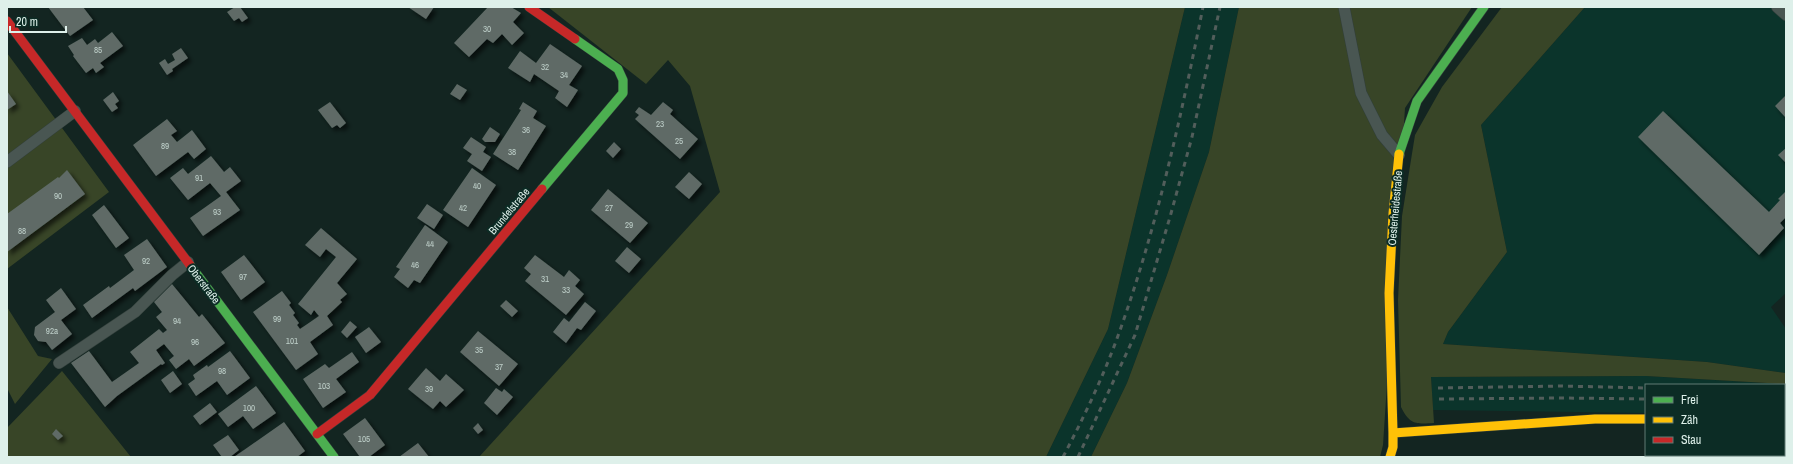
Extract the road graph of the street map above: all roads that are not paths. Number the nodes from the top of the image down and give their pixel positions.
1 (530, 7) edge
2 (1344, 7) edge
3 (1484, 7) edge
4 (1777, 7) edge
5 (1786, 15) edge
6 (7, 21) edge
7 (75, 111) junction
8 (1399, 155) junction
9 (7, 162) edge
10 (188, 262) junction
11 (59, 363) dead end
12 (1645, 419) edge
13 (1393, 433) junction
14 (317, 434) junction
15 (334, 457) edge
16 (1390, 457) edge

1 - 14 street, Brundelstraße
2 - 8 lane
3 - 8 street, Oesterheidestraße
4 - 5 lane
6 - 7 street, Oberstraße
7 - 9 lane
7 - 10 street, Oberstraße
8 - 13 street, Oesterheidestraße
10 - 11 lane
10 - 14 street, Oberstraße
12 - 13 street
13 - 16 street, Oesterheidestraße
14 - 15 street, Oberstraße

